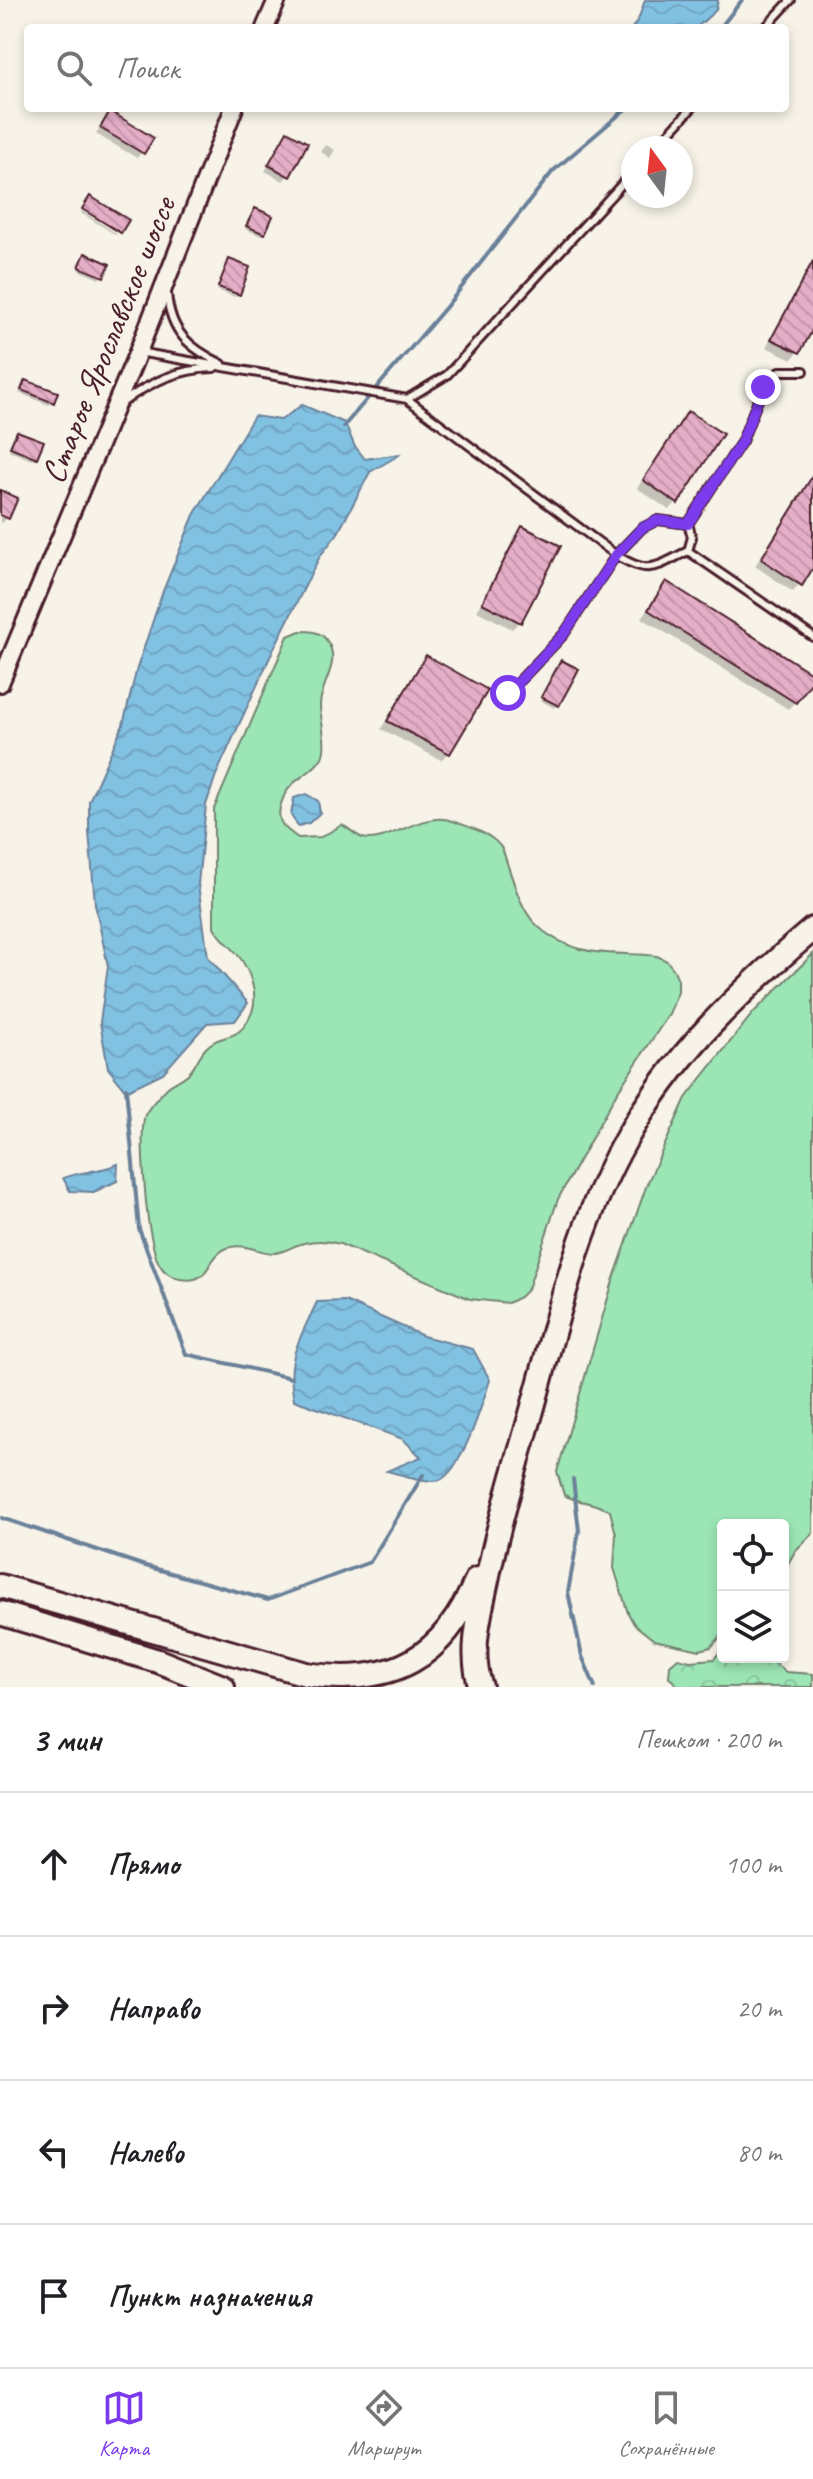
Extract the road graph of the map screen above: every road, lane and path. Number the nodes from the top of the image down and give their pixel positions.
1 (277, 0) edge
2 (791, 0) edge
3 (267, 24) edge
4 (769, 24) edge
5 (232, 112) edge
6 (688, 112) edge
7 (666, 136) edge
8 (621, 185) edge
9 (166, 280) junction
10 (138, 352) junction
11 (229, 368) junction
12 (804, 371) dead end
13 (407, 399) junction
14 (114, 409) junction
15 (688, 524) junction
16 (688, 551) junction
17 (616, 555) junction
18 (813, 637) edge
19 (0, 683) edge
20 (508, 693) dead end
21 (813, 929) edge
22 (497, 1530) junction
23 (0, 1586) edge
24 (0, 1613) edge
25 (192, 1641) junction
26 (223, 1687) edge
27 (307, 1687) edge
28 (481, 1687) edge

1 - 3 main road
2 - 4 lane
5 - 9 main road, Старое Ярославское шоссе
6 - 7 lane
8 - 13 lane
9 - 10 main road, Старое Ярославское шоссе
9 - 11 lane
10 - 11 lane
10 - 14 main road, Старое Ярославское шоссе
11 - 13 lane
11 - 14 lane
12 - 15 lane
13 - 17 lane
14 - 19 main road, Старое Ярославское шоссе
15 - 16 lane
15 - 17 lane
16 - 17 lane
16 - 18 lane
17 - 20 lane
21 - 22 highway
22 - 25 highway
22 - 28 highway
23 - 25 highway
24 - 26 highway
25 - 27 highway

